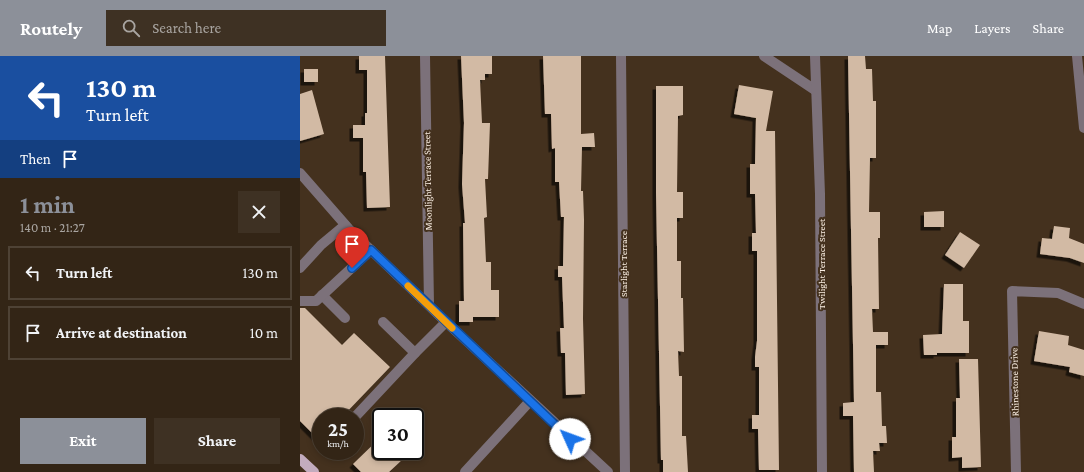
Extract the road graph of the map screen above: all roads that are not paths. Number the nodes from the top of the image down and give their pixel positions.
1 (425, 56) edge
2 (621, 56) edge
3 (764, 56) edge
4 (815, 56) edge
5 (1078, 56) edge
6 (815, 90) junction
7 (1084, 128) edge
8 (300, 173) edge
9 (345, 225) junction
10 (371, 250) junction
11 (300, 268) edge
12 (322, 295) junction
13 (300, 301) edge
14 (1084, 304) edge
15 (429, 306) junction
16 (345, 318) dead end
17 (383, 322) dead end
18 (446, 322) junction
19 (415, 353) junction
20 (530, 401) junction
21 (363, 408) edge
22 (300, 459) edge
23 (314, 472) edge
24 (465, 472) edge
25 (608, 472) edge
26 (625, 472) edge
27 (822, 472) edge
28 (1016, 472) edge

1 - 15 street, Moonlight Terrace Street
2 - 26 street, Starlight Terrace
3 - 6 street
4 - 6 street, Twilight Terrace Street
5 - 7 street
6 - 27 street, Twilight Terrace Street
8 - 9 street
9 - 10 street
9 - 11 street
10 - 12 street
10 - 15 street
12 - 13 street
12 - 16 street
14 - 28 street, Rhinestone Drive
15 - 18 street
17 - 19 street
18 - 19 street
18 - 20 street
19 - 21 street
20 - 24 street
20 - 25 street
22 - 23 main road

